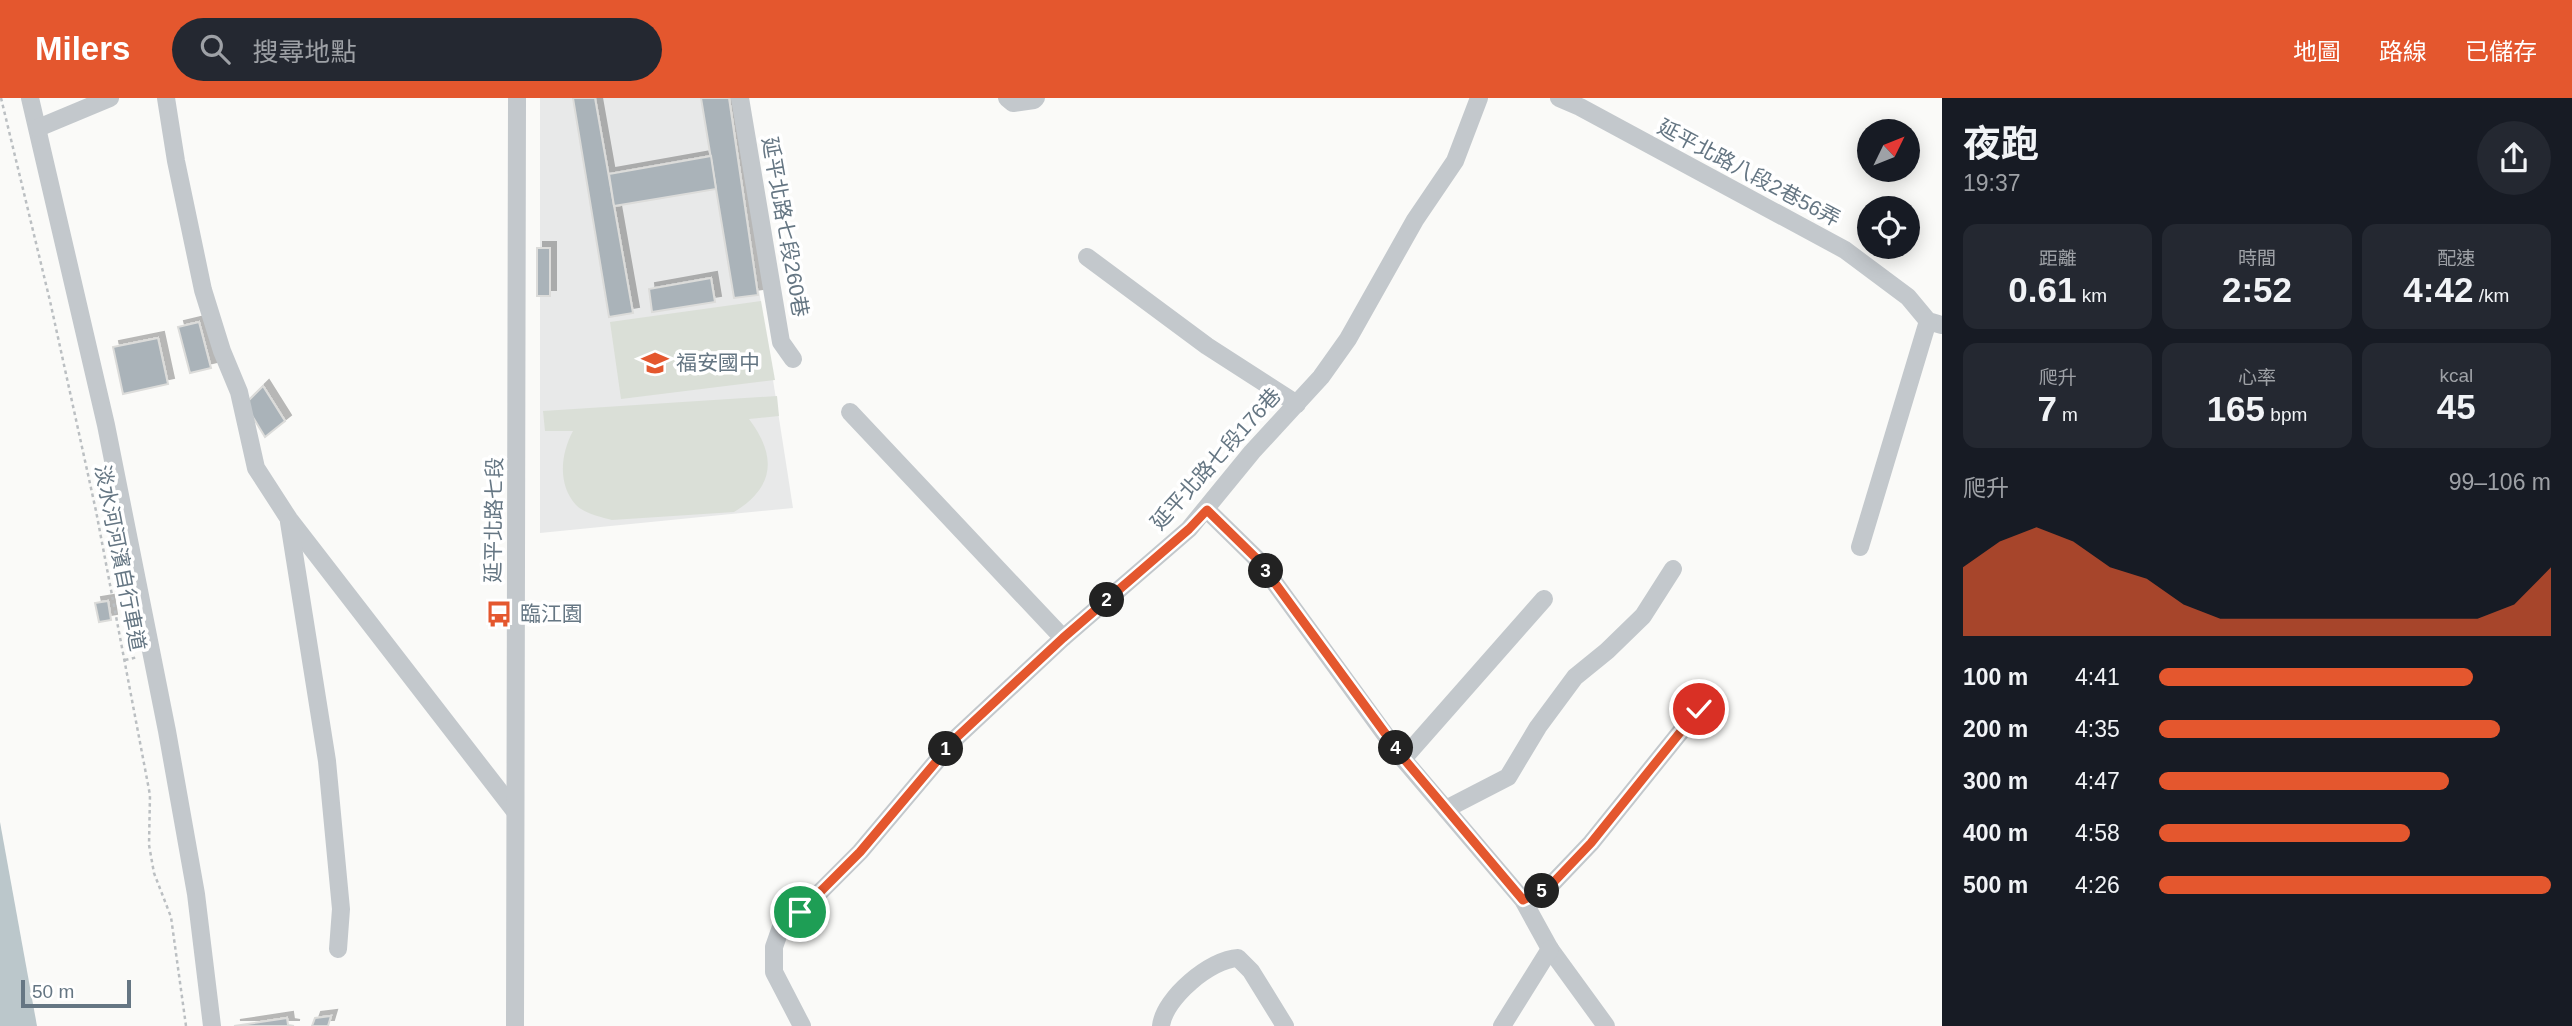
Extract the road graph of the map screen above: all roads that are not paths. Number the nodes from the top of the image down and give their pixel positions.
1 (30, 98) edge
2 (110, 98) edge
3 (166, 98) edge
4 (517, 98) edge
5 (740, 98) edge
6 (1007, 98) edge
7 (1036, 98) edge
8 (1479, 98) edge
9 (1559, 98) edge
10 (38, 128) junction
11 (1087, 257) dead end
12 (1935, 323) edge
13 (793, 359) dead end
14 (1297, 404) junction
15 (850, 412) dead end
16 (1207, 510) junction
17 (289, 519) junction
18 (1860, 547) dead end
19 (1673, 569) dead end
20 (1544, 599) dead end
21 (1063, 638) junction
22 (1699, 709) dead end
23 (1404, 759) junction
24 (1446, 809) junction
25 (514, 810) junction
26 (1523, 900) junction
27 (338, 949) dead end
28 (1550, 949) junction
29 (212, 1026) edge
30 (515, 1026) edge
31 (803, 1026) edge
32 (1161, 1026) edge
33 (1285, 1026) edge
34 (1502, 1026) edge
35 (1606, 1026) edge

1 - 10 street
2 - 10 street
3 - 17 street
4 - 25 street, 延平北路七段
5 - 13 street, 延平北路七段260巷
6 - 7 street
8 - 14 street, 延平北路七段176巷
9 - 12 street, 延平北路八段2巷56弄
10 - 29 street
11 - 14 street
12 - 18 street
14 - 16 street, 延平北路七段176巷
15 - 21 street
16 - 21 street, 延平北路七段176巷
16 - 23 street
17 - 25 street
17 - 27 street
19 - 24 street
20 - 23 street
21 - 31 street, 延平北路七段176巷
22 - 26 street
23 - 24 street
24 - 26 street
25 - 30 street, 延平北路七段
26 - 28 street
28 - 34 street
28 - 35 street
32 - 33 street

